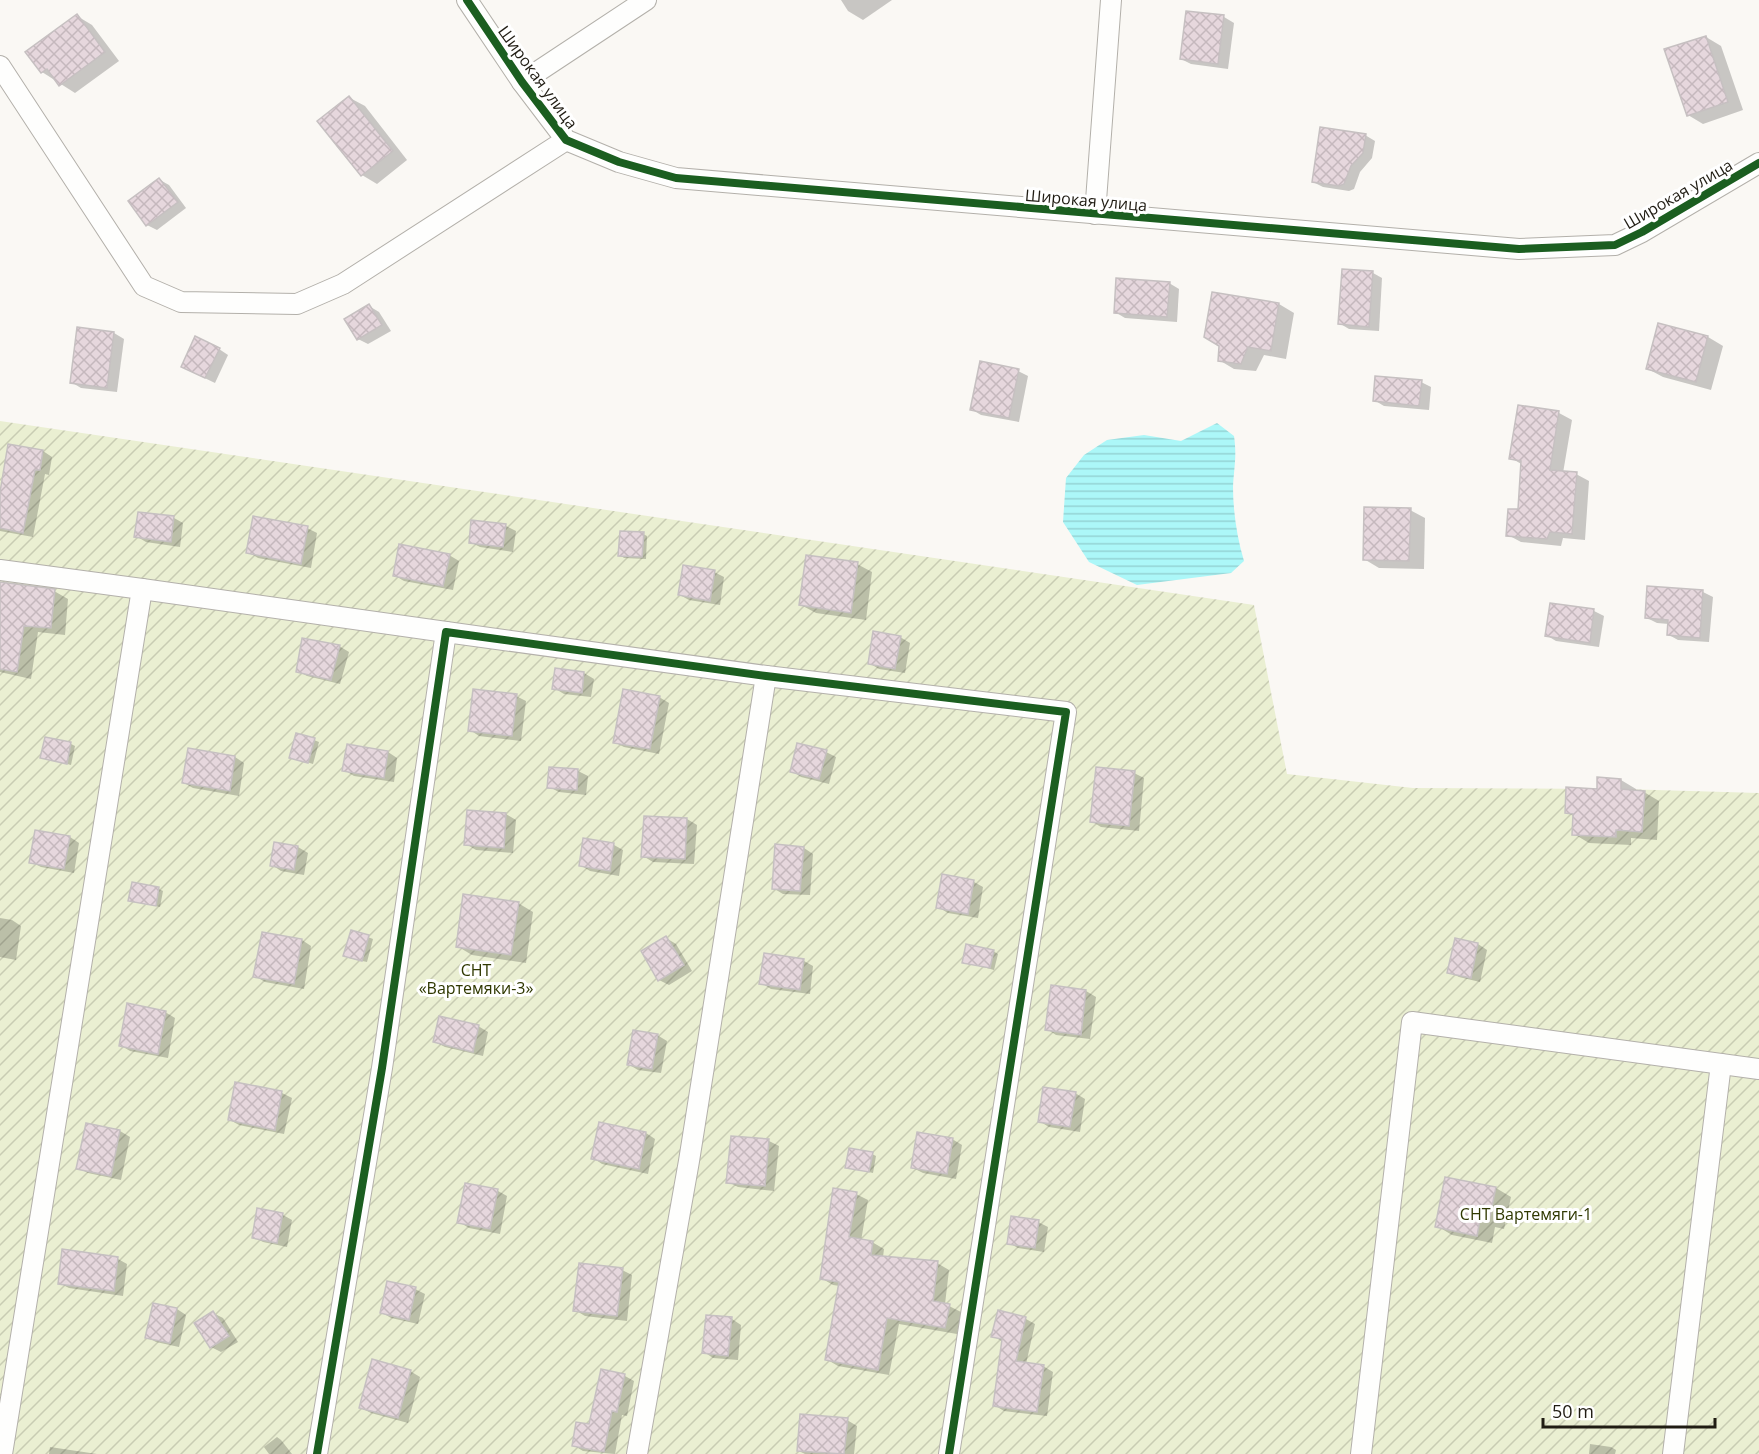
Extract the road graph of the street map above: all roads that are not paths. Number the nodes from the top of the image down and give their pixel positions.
1 (467, 0) edge
2 (646, 0) edge
3 (1111, 0) edge
4 (0, 66) edge
5 (522, 82) junction
6 (566, 140) junction
7 (1759, 163) edge
8 (1095, 214) junction
9 (0, 570) edge
10 (142, 589) junction
11 (446, 632) junction
12 (766, 676) junction
13 (1721, 1064) junction
14 (1759, 1069) edge
15 (2, 1454) edge
16 (317, 1454) edge
17 (637, 1454) edge
18 (949, 1454) edge
19 (1360, 1454) edge
20 (1673, 1454) edge

1 - 5 street, Широкая улица
2 - 5 street
3 - 8 street
4 - 6 street
5 - 6 street, Широкая улица
6 - 8 street, Широкая улица
7 - 8 street, Широкая улица
9 - 10 street
10 - 11 street
10 - 15 street
11 - 12 street
11 - 16 street
12 - 17 street
12 - 18 street
13 - 14 street
13 - 19 street
13 - 20 street

